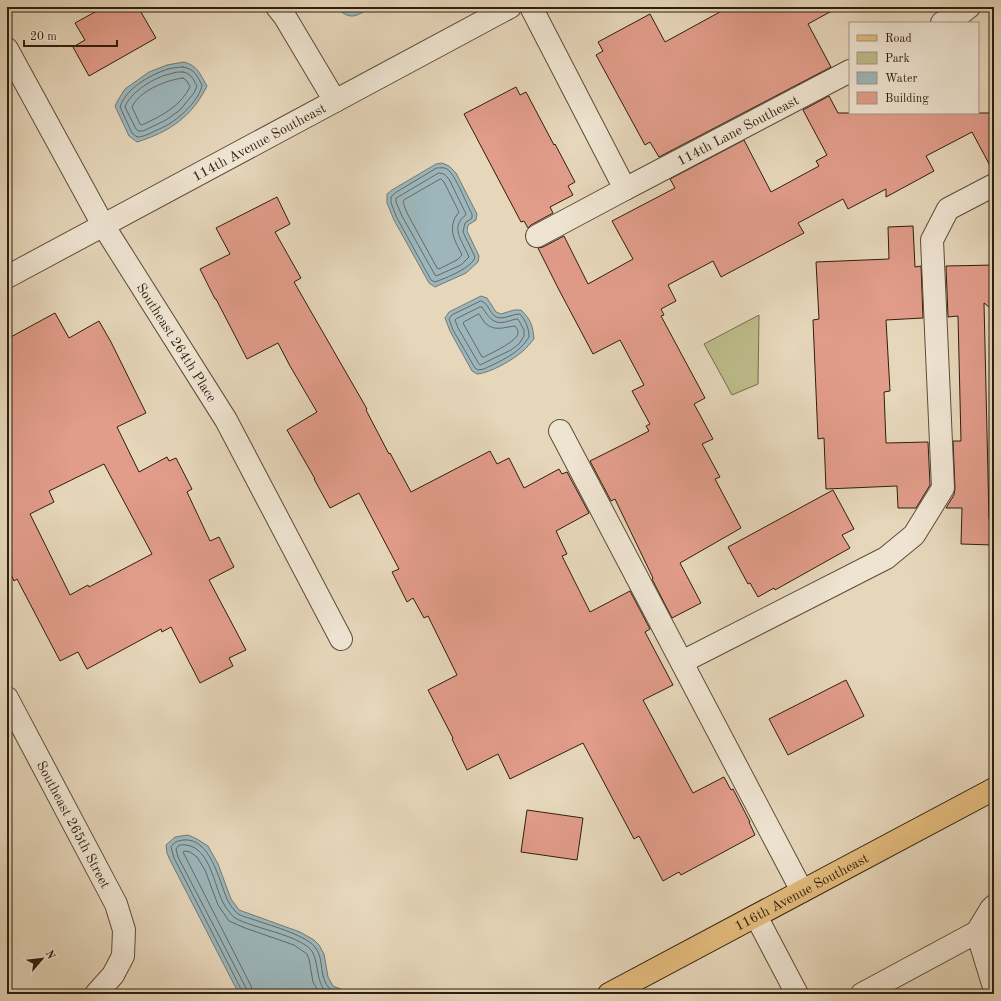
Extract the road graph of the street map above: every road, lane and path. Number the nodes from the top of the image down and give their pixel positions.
1 (277, 7) edge
2 (510, 7) edge
3 (531, 7) edge
4 (969, 7) edge
5 (944, 22) edge
6 (7, 49) edge
7 (849, 72) edge
8 (335, 101) junction
9 (994, 185) edge
10 (625, 189) junction
11 (103, 225) junction
12 (537, 236) dead end
13 (7, 277) edge
14 (560, 431) dead end
15 (341, 639) dead end
16 (682, 662) junction
17 (7, 698) edge
18 (994, 789) edge
19 (802, 891) junction
20 (994, 906) edge
21 (756, 916) junction
22 (977, 932) junction
23 (994, 987) edge
24 (96, 994) edge
25 (609, 994) edge
26 (798, 994) edge
27 (862, 994) edge

1 - 8 street
2 - 8 street, 114th Avenue Southeast
3 - 10 street
4 - 5 street
6 - 11 street, Southeast 264th Place
7 - 10 street, 114th Lane Southeast
8 - 11 street, 114th Avenue Southeast
9 - 16 street
10 - 12 street, 114th Lane Southeast
11 - 13 street, 114th Avenue Southeast
11 - 15 street, Southeast 264th Place
14 - 16 street
16 - 19 street
17 - 24 street, Southeast 265th Street
18 - 19 main road, 116th Avenue Southeast
19 - 21 main road, 116th Avenue Southeast
20 - 22 street
21 - 25 main road, 116th Avenue Southeast
21 - 26 street
22 - 23 street
22 - 27 street

